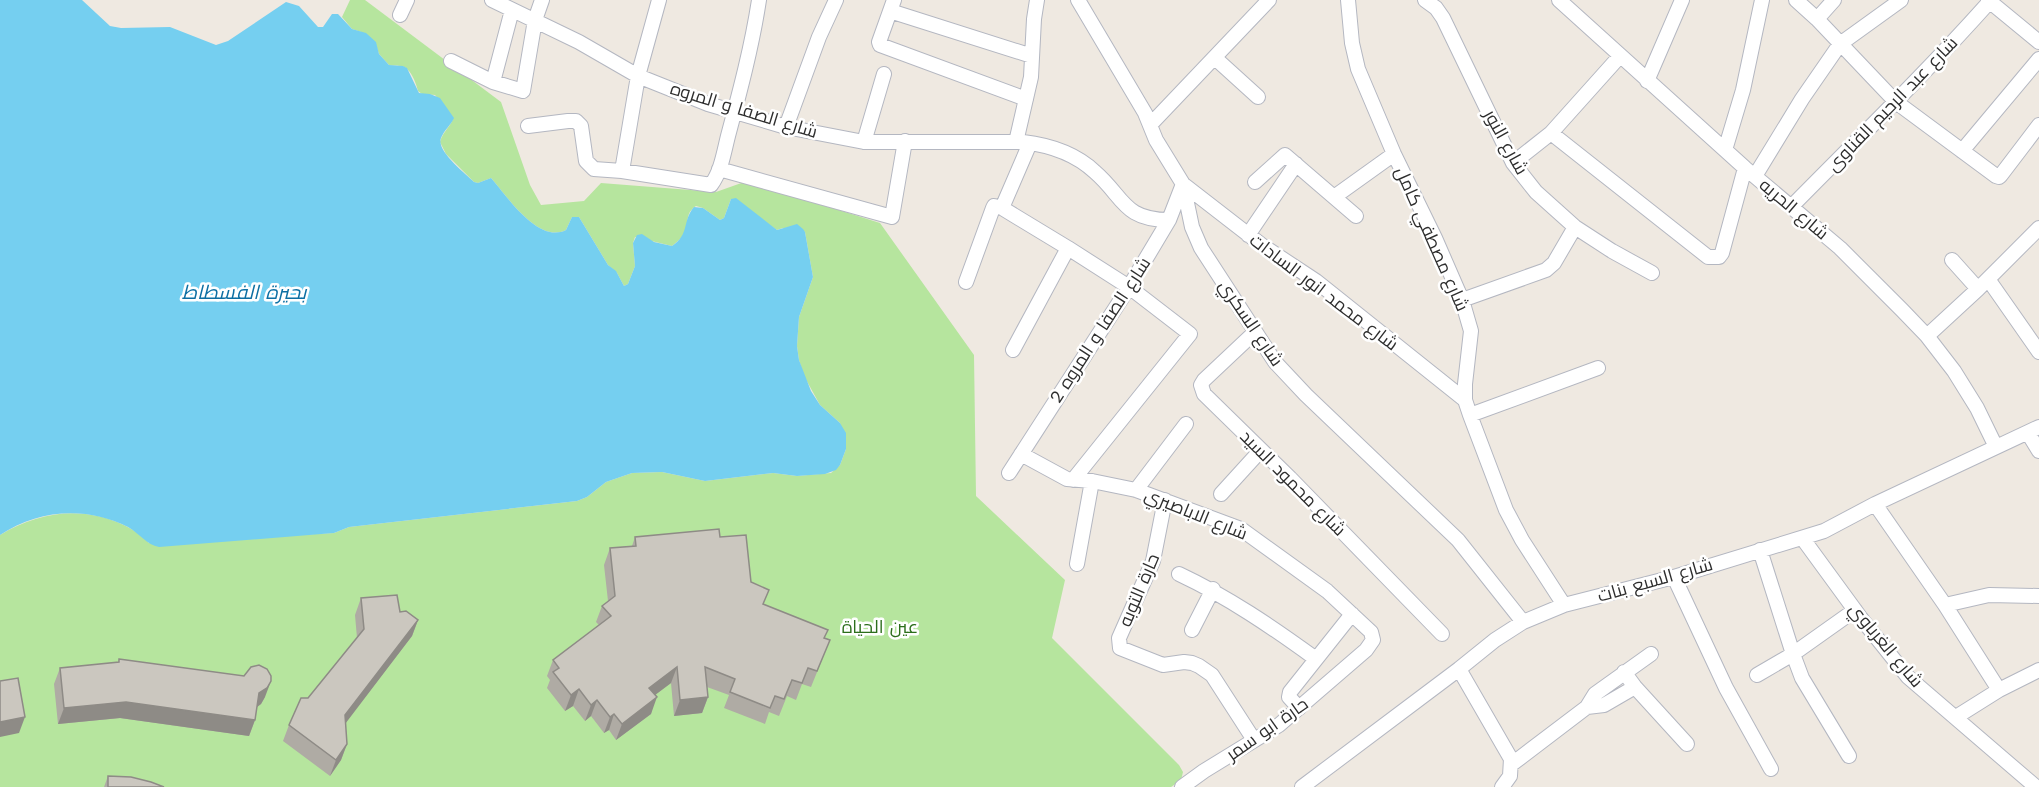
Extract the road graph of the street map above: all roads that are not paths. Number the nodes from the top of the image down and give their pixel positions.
1 (407, 0) edge
2 (492, 0) edge
3 (542, 0) edge
4 (659, 0) edge
5 (759, 0) edge
6 (836, 0) edge
7 (1037, 0) edge
8 (1077, 0) edge
9 (1269, 0) edge
10 (1348, 0) edge
11 (1425, 0) edge
12 (1559, 0) edge
13 (1682, 0) edge
14 (1762, 0) edge
15 (1796, 0) edge
16 (1834, 0) edge
17 (1901, 0) edge
18 (1989, 0) edge
19 (892, 6) edge
20 (512, 10) junction
21 (400, 15) dead end
22 (1817, 19) junction
23 (535, 20) junction
24 (2039, 42) edge
25 (1840, 44) junction
26 (1032, 56) junction
27 (1620, 56) junction
28 (1215, 58) junction
29 (2039, 59) edge
30 (451, 61) dead end
31 (884, 74) dead end
32 (638, 76) junction
33 (1647, 81) junction
34 (493, 82) junction
35 (1258, 98) dead end
36 (1026, 99) junction
37 (1896, 102) junction
38 (735, 111) junction
39 (1150, 125) junction
40 (2039, 125) edge
41 (528, 126) dead end
42 (786, 127) junction
43 (1551, 132) junction
44 (864, 141) junction
45 (905, 141) junction
46 (1023, 143) junction
47 (1725, 150) junction
48 (1962, 151) junction
49 (1394, 154) junction
50 (1513, 163) junction
51 (1296, 164) junction
52 (719, 169) junction
53 (622, 171) junction
54 (1750, 172) junction
55 (1256, 182) dead end
56 (1183, 184) junction
57 (1334, 197) junction
58 (1792, 206) junction
59 (1002, 208) junction
60 (1356, 216) dead end
61 (1169, 220) junction
62 (1575, 227) junction
63 (2039, 228) edge
64 (1248, 235) junction
65 (1068, 248) junction
66 (1952, 260) dead end
67 (1652, 273) dead end
68 (966, 282) dead end
69 (1983, 284) junction
70 (1129, 287) junction
71 (1462, 300) junction
72 (1255, 332) junction
73 (1927, 336) junction
74 (1014, 350) dead end
75 (2039, 352) edge
76 (1598, 368) dead end
77 (1466, 400) junction
78 (1470, 415) junction
79 (1186, 424) dead end
80 (2033, 430) edge
81 (1996, 447) junction
82 (1261, 450) junction
83 (2039, 451) edge
84 (1021, 454) junction
85 (1009, 473) dead end
86 (1073, 480) junction
87 (1092, 481) junction
88 (1136, 490) junction
89 (1221, 494) dead end
90 (1165, 500) junction
91 (1875, 504) junction
92 (1803, 539) junction
93 (1760, 550) junction
94 (1077, 564) dead end
95 (1179, 574) dead end
96 (1674, 577) junction
97 (1213, 590) junction
98 (2039, 596) edge
99 (1564, 605) junction
100 (1945, 605) junction
101 (1855, 610) junction
102 (1352, 614) junction
103 (1523, 622) junction
104 (1192, 630) dead end
105 (1442, 634) dead end
106 (1373, 640) joint
107 (1651, 654) dead end
108 (1793, 654) junction
109 (1316, 659) junction
110 (1459, 669) junction
111 (2039, 670) edge
112 (1624, 672) junction
113 (1757, 675) dead end
114 (1635, 687) junction
115 (2000, 690) junction
116 (1587, 707) junction
117 (1299, 708) junction
118 (1956, 717) junction
119 (1254, 740) junction
120 (1687, 744) dead end
121 (1849, 756) dead end
122 (1512, 764) junction
123 (1771, 770) dead end
124 (1182, 787) edge
125 (1302, 787) edge
126 (1502, 787) edge
127 (2036, 787) edge

1 - 21 street
2 - 20 street, شارع الصفا و المروه
3 - 23 street
4 - 32 street
5 - 38 street
6 - 42 street
7 - 26 street
8 - 39 street, شارع السكري
9 - 28 street
10 - 49 street, شارع مصطفي كامل
11 - 50 street, شارع النور
12 - 27 street, شارع الحريه
13 - 33 street
14 - 47 street
15 - 22 street
16 - 22 street
17 - 25 street
18 - 24 street
18 - 37 street, شارع عبد الرحيم القناوى
19 - 26 street
19 - 36 street
20 - 23 street, شارع الصفا و المروه
20 - 34 street
22 - 25 street
23 - 32 street, شارع الصفا و المروه
23 - 34 street
25 - 37 street
25 - 54 street
26 - 36 street
27 - 33 street, شارع الحريه
27 - 43 street
28 - 35 street
28 - 39 street
29 - 48 street
30 - 34 street
31 - 44 street
32 - 38 street, شارع الصفا و المروه
32 - 53 street
33 - 47 street, شارع الحريه
36 - 46 street
37 - 48 street
37 - 58 street, شارع عبد الرحيم القناوى
38 - 42 street, شارع الصفا و المروه
38 - 52 street
39 - 56 street, شارع السكري
40 - 48 street
41 - 53 street
42 - 44 street, شارع الصفا و المروه
43 - 50 street
43 - 54 street
44 - 45 street, شارع الصفا و المروه
45 - 46 street, شارع الصفا و المروه
45 - 52 street
46 - 59 street
46 - 61 street, شارع الصفا و المروه
47 - 54 street, شارع الحريه
49 - 57 street
49 - 71 street, شارع مصطفي كامل
50 - 62 street, شارع النور
51 - 55 street
51 - 57 street
51 - 64 street
52 - 53 street
54 - 58 street, شارع الحريه
56 - 61 street, شارع الصفا و المروه 2
56 - 64 street, شارع محمد انور السادات
56 - 72 street, شارع السكري
57 - 60 street
58 - 73 street, شارع الحريه
59 - 65 street
59 - 68 street
61 - 70 street, شارع الصفا و المروه 2
62 - 67 street, شارع النور
62 - 71 street
63 - 69 street
64 - 77 street, شارع محمد انور السادات
65 - 70 street
65 - 74 street
66 - 69 street
69 - 73 street
69 - 75 street
70 - 84 street, شارع الصفا و المروه 2
70 - 86 street
71 - 77 street, شارع مصطفي كامل
72 - 82 street, شارع محمود السيد
72 - 103 street, شارع السكري
73 - 81 street, شارع الحريه
76 - 78 street
77 - 78 street, شارع مصطفي كامل
78 - 99 street, شارع مصطفي كامل
79 - 88 street
80 - 81 street, شارع السبع بنات
80 - 83 street
81 - 91 street, شارع السبع بنات
82 - 89 street
82 - 105 street, شارع محمود السيد
84 - 85 street, شارع الصفا و المروه 2
84 - 86 street, شارع الاباصيري
86 - 87 street, شارع الاباصيري
87 - 88 street, شارع الاباصيري
87 - 94 street
88 - 90 street, شارع الاباصيري
90 - 102 street, شارع الاباصيري
90 - 119 street, حارة التوبه
91 - 92 street, شارع السبع بنات
91 - 100 street
92 - 93 street, شارع السبع بنات
92 - 101 street, شارع الغرباوي
93 - 96 street, شارع السبع بنات
93 - 108 street
95 - 97 street
96 - 99 street, شارع السبع بنات
96 - 123 street
97 - 104 street
97 - 109 street
98 - 100 street
99 - 103 street, شارع السبع بنات
100 - 115 street
101 - 108 street
101 - 118 street, شارع الغرباوي
102 - 106 street, شارع الاباصيري
102 - 109 street
103 - 110 street, شارع السبع بنات
106 - 117 street, حارة ابو سمر
107 - 112 street
108 - 113 street
108 - 121 street
109 - 117 street
110 - 122 street
110 - 125 street, شارع السبع بنات
111 - 115 street
112 - 114 street
112 - 116 street
114 - 116 street
114 - 120 street
115 - 118 street
116 - 122 street
117 - 119 street, حارة ابو سمر
118 - 127 street, شارع الغرباوي
119 - 124 street, حارة ابو سمر
122 - 126 street

